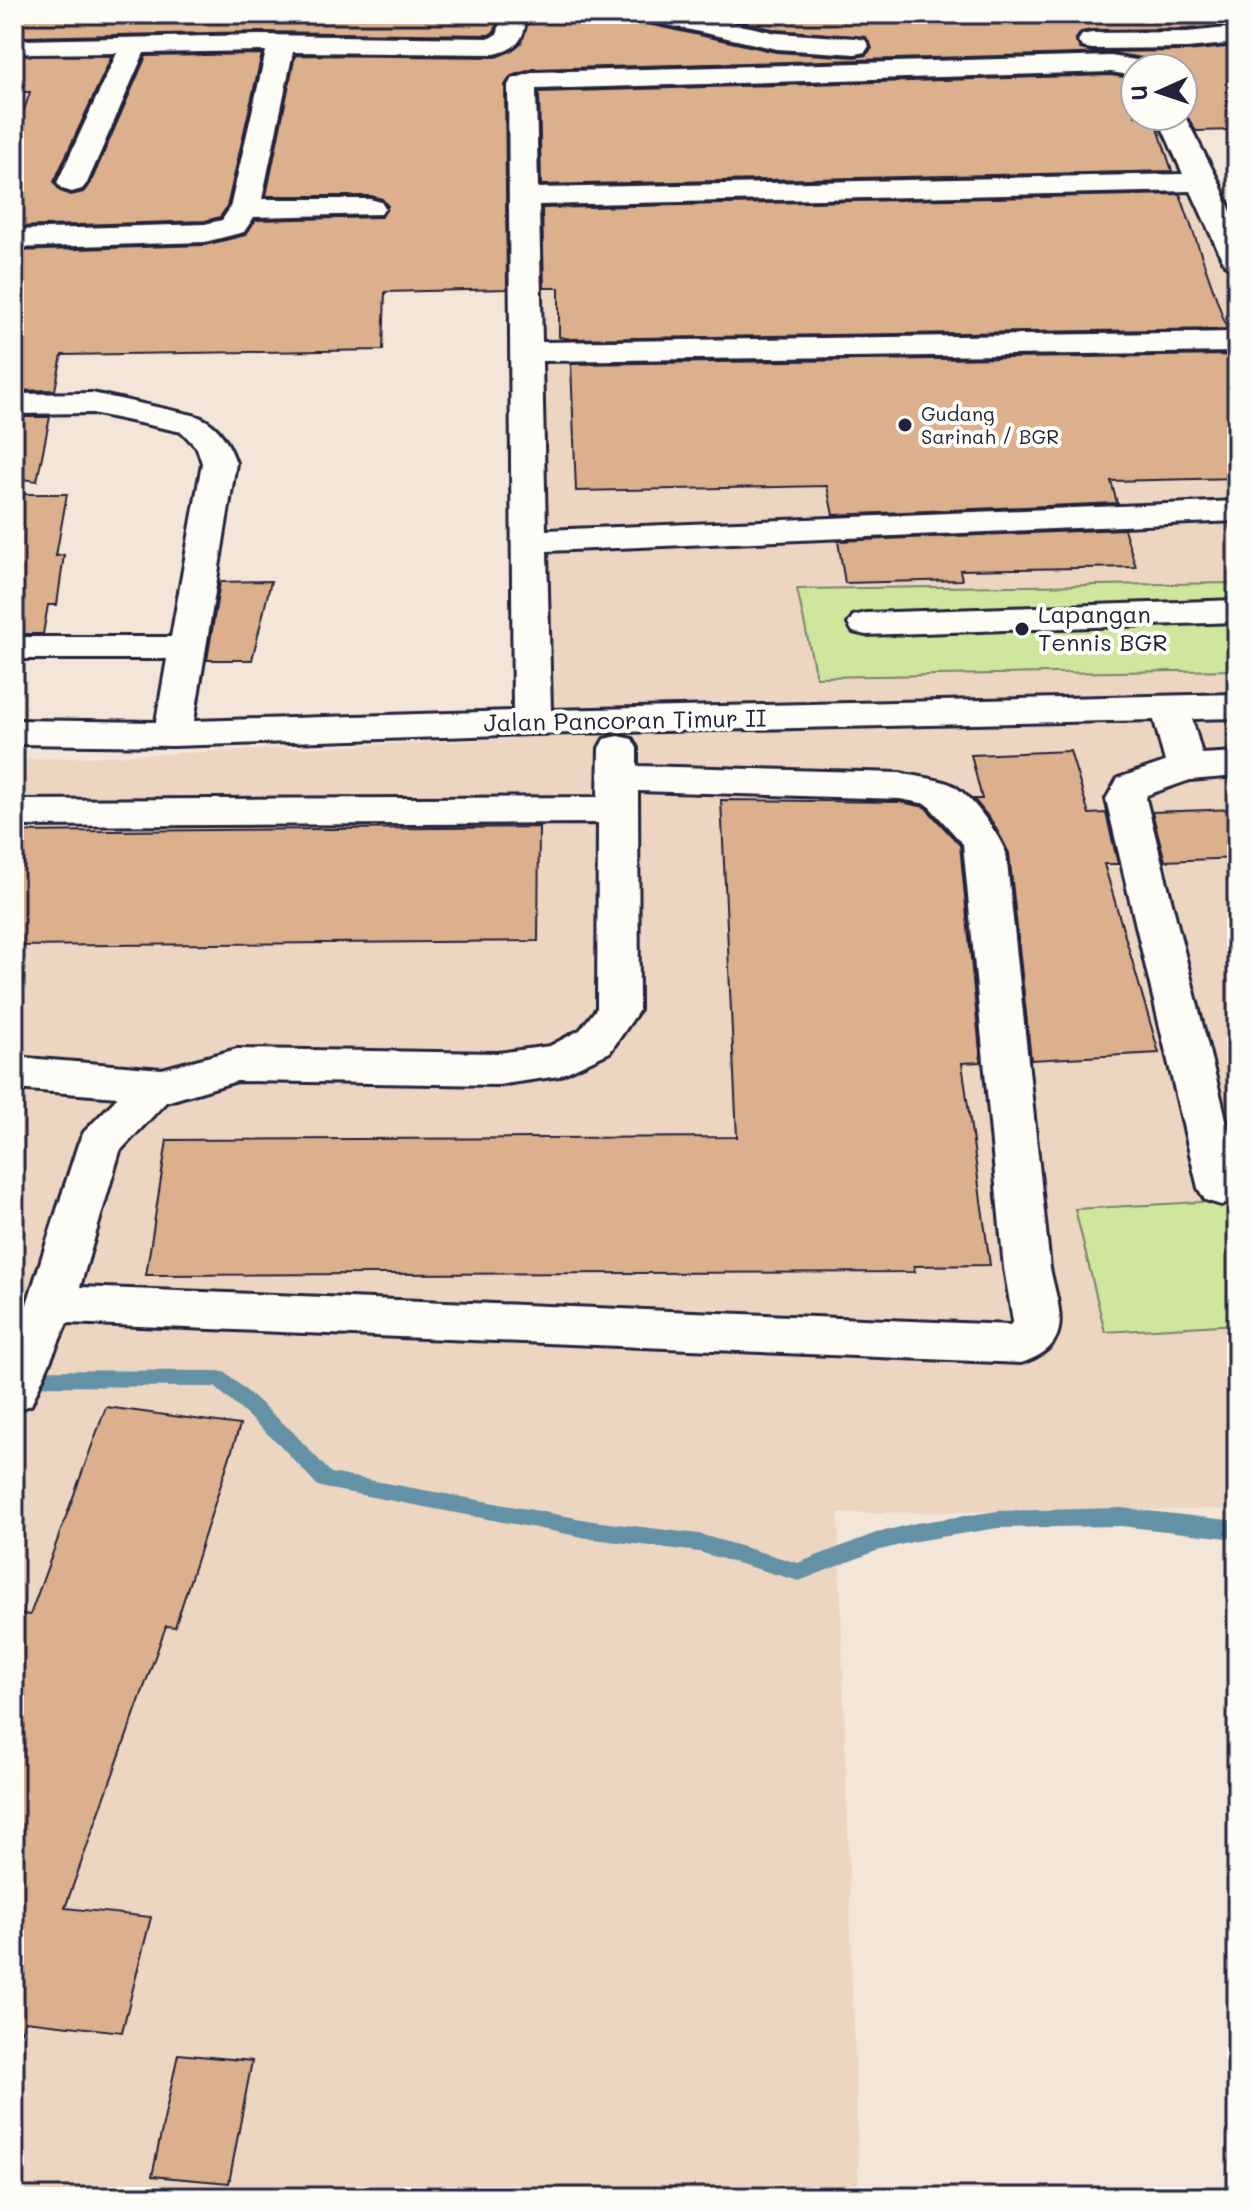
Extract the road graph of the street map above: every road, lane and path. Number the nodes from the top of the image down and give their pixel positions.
1 (264, 14) edge
2 (514, 14) edge
3 (654, 14) edge
4 (1142, 14) edge
5 (705, 20) edge
6 (48, 25) dead end
7 (1237, 35) edge
8 (1156, 40) junction
9 (270, 43) junction
10 (134, 45) junction
11 (1119, 65) edge
12 (1179, 132) edge
13 (1204, 182) junction
14 (72, 183) dead end
15 (522, 197) junction
16 (245, 208) junction
17 (370, 208) dead end
18 (14, 239) edge
19 (1237, 259) edge
20 (1237, 342) edge
21 (525, 352) junction
22 (14, 404) edge
23 (1237, 511) edge
24 (530, 541) junction
25 (1237, 611) edge
26 (866, 624) dead end
27 (14, 648) edge
28 (187, 648) junction
29 (1237, 706) edge
30 (1170, 707) junction
31 (617, 721) junction
32 (532, 722) junction
33 (14, 732) edge
34 (173, 734) junction
35 (1237, 764) edge
36 (1186, 768) junction
37 (618, 794) junction
38 (14, 813) edge
39 (14, 1073) edge
40 (162, 1085) junction
41 (1221, 1188) dead end
42 (51, 1304) junction
43 (21, 1372) edge

1 - 9 street
2 - 9 street
3 - 5 street
4 - 8 street
5 - 8 street
6 - 10 street
7 - 8 street
9 - 10 street
9 - 16 street
10 - 14 street
11 - 15 street
12 - 13 street
13 - 15 street
13 - 19 street
15 - 21 street
16 - 17 street
16 - 18 street
20 - 21 street
21 - 24 street
22 - 28 street
23 - 24 street
24 - 32 street
25 - 26 street
27 - 28 street
28 - 34 street
29 - 30 street, Jalan Pancoran Timur II
30 - 31 street, Jalan Pancoran Timur II
30 - 36 street
31 - 32 street, Jalan Pancoran Timur II
31 - 37 street
32 - 34 street, Jalan Pancoran Timur II
33 - 34 street, Jalan Pancoran Timur II
35 - 36 street
36 - 41 street
37 - 38 street
37 - 40 street
37 - 42 street
39 - 40 street
40 - 42 street
42 - 43 street

